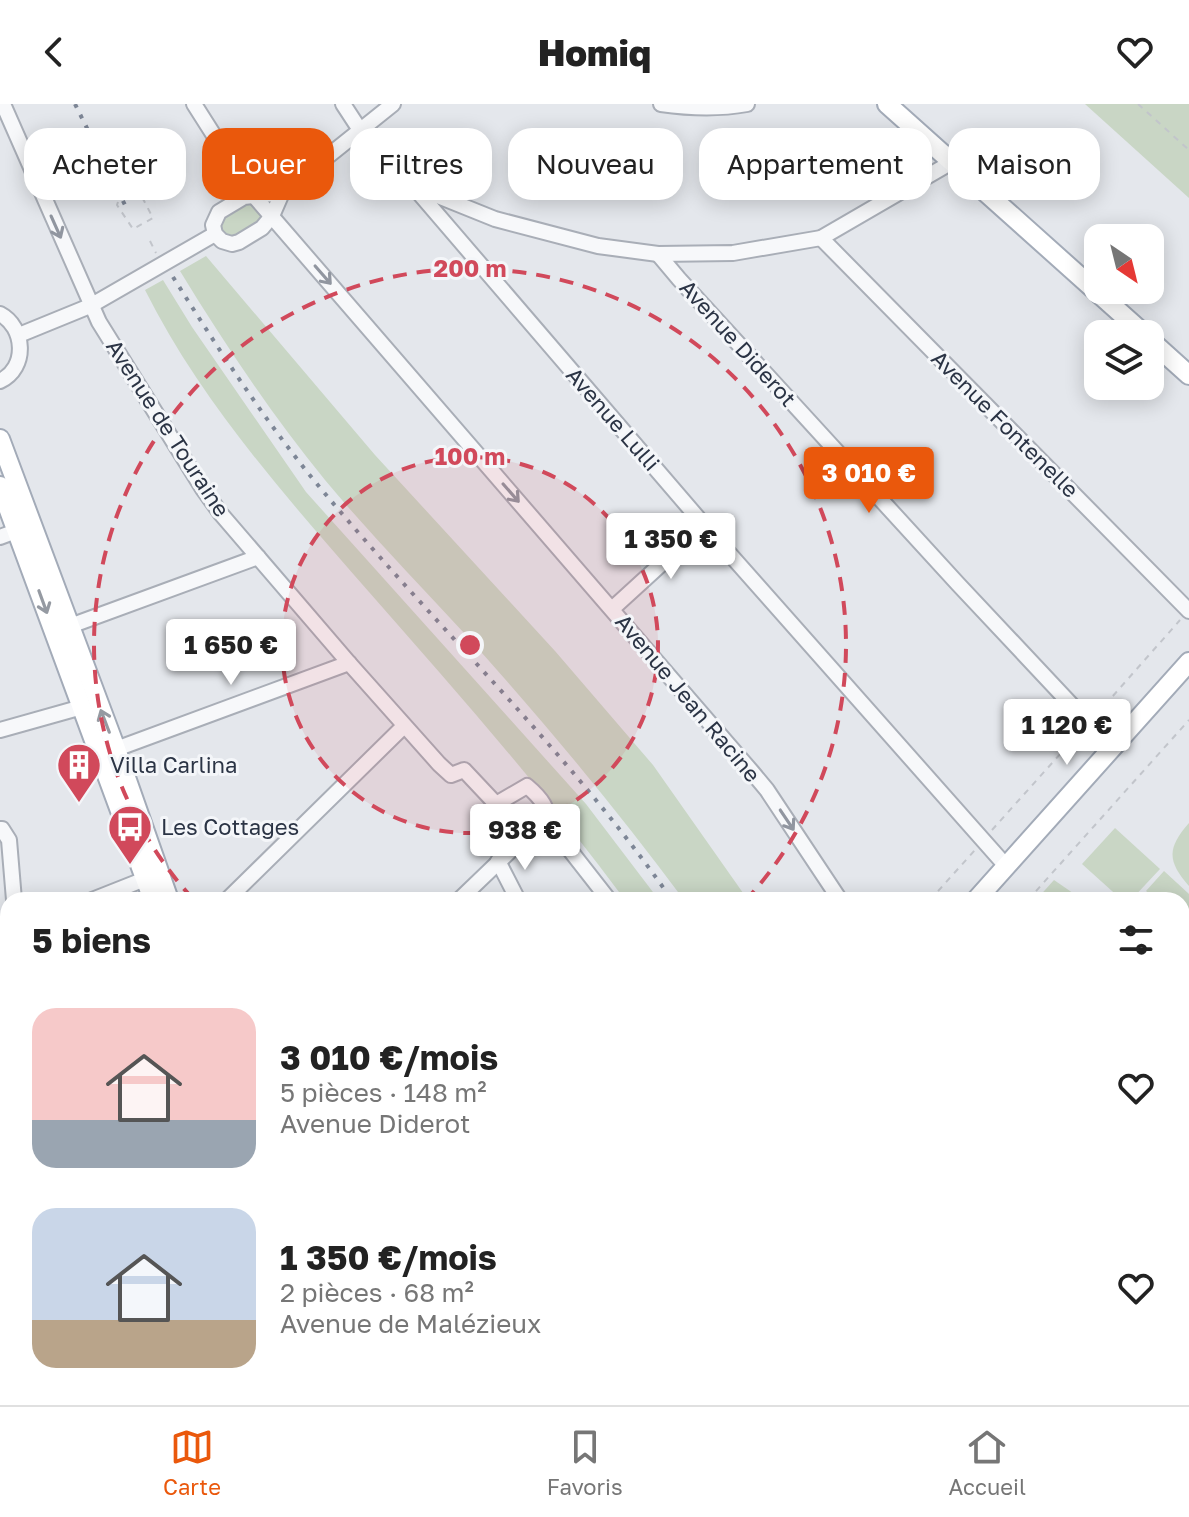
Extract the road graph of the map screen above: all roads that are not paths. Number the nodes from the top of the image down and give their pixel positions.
1 (3, 104) edge
2 (194, 104) edge
3 (343, 104) edge
4 (393, 104) edge
5 (661, 104) edge
6 (747, 104) edge
7 (887, 104) edge
8 (209, 128) edge
9 (359, 128) edge
10 (363, 128) edge
11 (350, 138) edge
12 (334, 151) edge
13 (948, 158) edge
14 (948, 164) edge
15 (239, 200) edge
16 (258, 200) edge
17 (279, 200) edge
18 (425, 200) edge
19 (448, 200) edge
20 (994, 200) edge
21 (272, 216) junction
22 (215, 234) junction
23 (821, 238) junction
24 (658, 254) junction
25 (90, 306) junction
26 (0, 314) edge
27 (1128, 320) edge
28 (19, 335) junction
29 (1164, 353) edge
30 (1189, 375) edge
31 (0, 381) edge
32 (0, 439) edge
33 (0, 486) edge
34 (704, 525) junction
35 (8, 534) edge
36 (258, 557) junction
37 (612, 609) junction
38 (1189, 611) edge
39 (70, 626) junction
40 (1189, 662) edge
41 (349, 663) junction
42 (82, 707) junction
43 (404, 726) junction
44 (0, 730) edge
45 (1112, 748) junction
46 (116, 749) junction
47 (0, 829) edge
48 (551, 829) junction
49 (498, 861) junction
50 (1006, 866) junction
51 (145, 879) junction
52 (13, 892) edge
53 (112, 892) edge
54 (150, 892) edge
55 (166, 892) edge
56 (235, 892) edge
57 (467, 892) edge
58 (514, 892) edge
59 (602, 892) edge
60 (835, 892) edge
61 (983, 892) edge

1 -> 25 street, Avenue de Touraine
2 - 8 street
3 - 9 street, Avenue Lulli
4 - 10 street
5 - 6 street
7 - 13 main road
11 - 12 street
14 - 23 street
15 - 22 street
16 - 21 street
17 - 21 street
18 - 34 street, Avenue Lulli
19 - 24 street
20 - 27 main road
21 - 22 street
21 -> 37 street, Avenue Jean Racine
22 - 25 street
23 - 24 street
23 - 38 street, Avenue Fontenelle
24 - 45 street, Avenue Diderot
25 - 28 street
25 - 36 street, Avenue de Touraine
26 - 28 street
28 - 31 street
29 - 30 main road
32 - 39 main road
33 - 35 main road
34 - 37 street
34 - 50 street, Avenue Lulli
35 -> 42 main road
36 - 39 street
36 - 41 street, Avenue de Touraine
37 -> 60 street, Avenue Jean Racine
46 -> 39 main road
40 - 45 main road
41 - 43 street, Avenue de Touraine
41 - 46 street
42 - 44 street
42 - 51 main road
43 - 48 street, Avenue de Touraine
43 - 56 street
45 - 50 main road
46 - 55 main road
47 - 52 street
48 - 49 street
48 - 59 street
49 - 57 street
49 - 58 street
50 - 61 main road
51 - 53 street
51 - 54 main road

